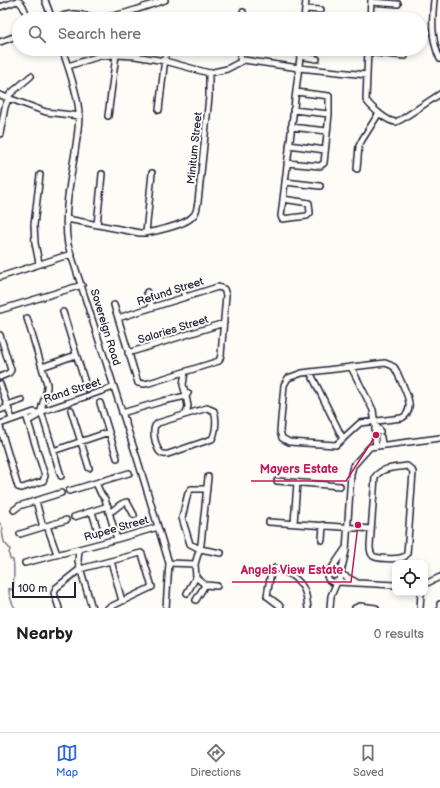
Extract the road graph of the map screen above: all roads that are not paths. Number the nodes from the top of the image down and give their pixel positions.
1 (45, 0) edge
2 (165, 0) edge
3 (306, 0) edge
4 (434, 0) edge
5 (371, 1) edge
6 (398, 4) dead end
7 (0, 6) edge
8 (305, 9) junction
9 (321, 10) dead end
10 (25, 12) edge
11 (49, 12) edge
12 (127, 12) edge
13 (305, 12) edge
14 (370, 12) edge
15 (12, 38) edge
16 (0, 42) edge
17 (64, 56) edge
18 (100, 56) edge
19 (116, 56) edge
20 (135, 56) edge
21 (165, 56) edge
22 (240, 56) edge
23 (300, 56) joint
24 (368, 56) edge
25 (317, 59) dead end
26 (440, 59) edge
27 (165, 61) junction
28 (240, 62) junction
29 (68, 66) junction
30 (298, 68) junction
31 (209, 73) junction
32 (367, 75) junction
33 (31, 76) dead end
34 (296, 92) junction
35 (440, 94) edge
36 (0, 95) edge
37 (8, 98) junction
38 (159, 110) dead end
39 (294, 110) junction
40 (379, 113) junction
41 (329, 114) junction
42 (80, 116) junction
43 (108, 116) dead end
44 (292, 127) junction
45 (327, 131) junction
46 (0, 134) edge
47 (289, 145) junction
48 (325, 150) junction
49 (287, 163) junction
50 (357, 169) dead end
51 (152, 173) dead end
52 (102, 174) dead end
53 (40, 175) dead end
54 (285, 182) junction
55 (320, 186) dead end
56 (283, 199) junction
57 (67, 219) junction
58 (97, 225) junction
59 (146, 233) junction
60 (71, 254) junction
61 (39, 263) junction
62 (0, 277) edge
63 (82, 285) junction
64 (182, 288) dead end
65 (147, 292) dead end
66 (185, 297) junction
67 (114, 305) dead end
68 (152, 307) junction
69 (0, 310) edge
70 (63, 312) dead end
71 (27, 318) dead end
72 (118, 318) junction
73 (224, 323) junction
74 (0, 335) edge
75 (128, 353) junction
76 (76, 355) junction
77 (42, 367) junction
78 (351, 367) junction
79 (185, 372) junction
80 (310, 372) junction
81 (174, 375) junction
82 (0, 377) edge
83 (0, 384) edge
84 (183, 385) junction
85 (114, 387) junction
86 (87, 389) dead end
87 (186, 396) junction
88 (22, 400) dead end
89 (100, 403) dead end
90 (7, 406) junction
91 (0, 410) edge
92 (71, 410) dead end
93 (198, 411) junction
94 (39, 412) junction
95 (122, 413) junction
96 (186, 414) junction
97 (26, 415) junction
98 (12, 420) junction
99 (28, 421) junction
100 (375, 423) junction
101 (0, 426) edge
102 (109, 432) junction
103 (440, 438) edge
104 (343, 439) junction
105 (80, 442) junction
106 (379, 445) junction
107 (53, 451) junction
108 (117, 458) dead end
109 (89, 468) dead end
110 (129, 472) dead end
111 (61, 476) dead end
112 (208, 477) dead end
113 (277, 481) dead end
114 (96, 483) junction
115 (297, 483) junction
116 (340, 486) dead end
117 (207, 489) junction
118 (69, 491) dead end
119 (61, 493) dead end
120 (36, 501) junction
121 (108, 506) junction
122 (14, 510) dead end
123 (92, 512) junction
124 (110, 512) junction
125 (134, 515) dead end
126 (74, 517) dead end
127 (66, 520) dead end
128 (269, 522) dead end
129 (294, 523) junction
130 (324, 525) junction
131 (158, 526) junction
132 (45, 527) junction
133 (346, 527) junction
134 (97, 528) dead end
135 (371, 529) junction
136 (20, 534) dead end
137 (117, 539) junction
138 (322, 540) dead end
139 (346, 548) junction
140 (79, 549) junction
141 (200, 549) junction
142 (221, 553) dead end
143 (57, 554) junction
144 (110, 561) junction
145 (25, 563) dead end
146 (169, 563) junction
147 (195, 564) junction
148 (80, 568) junction
149 (332, 568) junction
150 (341, 573) junction
151 (440, 577) edge
152 (196, 578) junction
153 (328, 580) junction
154 (337, 582) junction
155 (358, 582) junction
156 (428, 583) edge
157 (205, 585) junction
158 (392, 585) edge
159 (217, 586) dead end
160 (187, 594) dead end
161 (331, 596) junction
162 (421, 596) edge
163 (196, 600) dead end
164 (122, 601) junction
165 (59, 608) edge
166 (92, 608) edge
167 (108, 608) edge
168 (166, 608) edge
169 (281, 608) edge
170 (308, 608) edge
171 (330, 608) edge
172 (355, 608) edge
173 (376, 608) edge
174 (420, 608) edge

1 - 11 street
2 - 12 street
3 - 8 street
4 - 26 street
5 - 6 street
5 - 14 street
7 - 10 street
8 - 9 street
8 - 13 street
15 - 16 street
17 - 29 street, Sovereign Road
18 - 29 street
19 - 43 street
20 - 27 street
21 - 27 street
22 - 28 street
23 - 25 street
23 - 30 street
24 - 32 street
27 - 31 street
27 - 38 street
28 - 30 street
28 - 31 street
29 - 42 street, Sovereign Road
30 - 32 street
30 - 34 street
31 - 59 street, Minitum Street
32 - 40 street
33 - 37 street
34 - 39 street
34 - 41 street
35 - 40 street
36 - 37 street
37 - 42 street
37 - 46 street
39 - 41 street
39 - 44 street
40 - 50 street
41 - 45 street
42 - 57 street, Sovereign Road
44 - 45 street
44 - 47 street
45 - 48 street
47 - 48 street
47 - 49 street
48 - 49 street
49 - 54 street
51 - 59 street
52 - 58 street
53 - 61 street
54 - 55 street
54 - 56 street
56 - 56 street
57 - 58 street
57 - 60 street, Sovereign Road
58 - 59 street
60 - 61 street
60 - 63 street, Sovereign Road
61 - 62 street
63 - 69 street
63 - 85 street, Sovereign Road
64 - 66 street
65 - 68 street
66 - 68 street, Refund Street
66 - 73 street, Refund Street
67 - 72 street
68 - 72 street, Refund Street
70 - 76 street
71 - 77 street
72 - 75 street, Refund Street
73 - 75 street, Salaries Street
73 - 79 street, Refund Street
74 - 82 street
75 - 81 street, Refund Street
76 - 77 street
76 - 86 street
77 - 94 street
78 - 80 street
78 - 100 street
78 - 100 street
79 - 81 street, Refund Street
79 - 84 street
80 - 104 street
80 - 104 street
81 - 84 street
83 - 90 street
84 - 87 street
85 - 94 street, Rand Street
85 - 95 street, Sovereign Road
87 - 93 street
87 - 95 street
87 - 96 street
88 - 90 street
89 - 102 street
90 - 91 street
90 - 98 street
92 - 105 street
93 - 96 street
93 - 96 street
94 - 97 street, Rand Street
94 - 99 street
94 - 107 street
95 - 131 street, Sovereign Road
97 - 98 street, Rand Street
97 - 99 street
98 - 101 street, Rand Street
99 - 101 street
100 - 104 street
100 - 106 street
102 - 105 street
102 - 108 street
103 - 106 street
105 - 107 street
105 - 109 street
106 - 133 street
107 - 111 street
110 - 114 street
112 - 117 street
113 - 115 street
114 - 118 street
114 - 121 street
115 - 116 street
115 - 129 street
117 - 141 street
117 - 141 street
119 - 120 street
120 - 122 street
120 - 132 street
121 - 123 street
121 - 124 street
123 - 126 street
123 - 134 street
124 - 125 street
124 - 137 street
127 - 132 street
128 - 129 street
129 - 130 street
130 - 133 street
130 - 138 street
131 - 137 street, Rupee Street
131 - 146 street, Sovereign Road
132 - 136 street
132 - 143 street
133 - 135 street
133 - 139 street
135 - 135 street
137 - 140 street, Rupee Street
139 - 149 street
139 - 150 street
140 - 143 street, Rupee Street
140 - 148 street
141 - 142 street
141 - 147 street
143 - 145 street, Rupee Street
144 - 148 street
144 - 164 street
144 - 164 street
146 - 147 street
146 - 168 street, Sovereign Road
147 - 152 street
148 - 165 street
148 - 166 street
149 - 150 street
149 - 153 street
150 - 154 street
150 - 155 street
151 - 156 street
152 - 157 street
152 - 160 street
153 - 154 street
153 - 161 street
154 - 155 street
154 - 161 street
155 - 158 street
157 - 159 street
157 - 163 street
161 - 171 street
162 - 174 street
164 - 167 street
169 - 170 street
172 - 173 street

